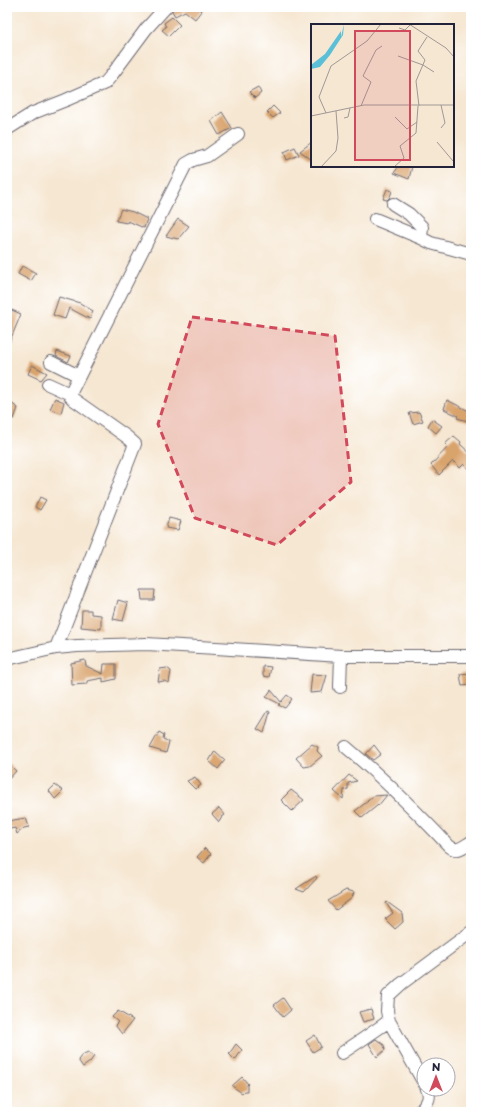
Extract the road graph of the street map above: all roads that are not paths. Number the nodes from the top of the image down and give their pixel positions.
1 (166, 7) edge
2 (7, 130) edge
3 (238, 134) dead end
4 (393, 204) dead end
5 (375, 219) dead end
6 (421, 238) junction
7 (471, 254) edge
8 (51, 362) dead end
9 (79, 376) junction
10 (48, 384) dead end
11 (70, 394) junction
12 (56, 648) junction
13 (341, 656) junction
14 (471, 656) edge
15 (7, 659) edge
16 (340, 687) dead end
17 (346, 747) dead end
18 (471, 842) edge
19 (471, 932) edge
20 (389, 1021) junction
21 (342, 1053) dead end
22 (416, 1069) edge
23 (428, 1097) edge
24 (419, 1112) edge

1 - 2 street
3 - 9 street
4 - 6 street
5 - 6 street
6 - 7 street
8 - 9 street
9 - 11 street
10 - 11 street
11 - 12 street
12 - 13 street
12 - 15 street
13 - 14 street
13 - 16 street
17 - 18 street
19 - 20 street
20 - 21 street
20 - 22 street
23 - 24 street

